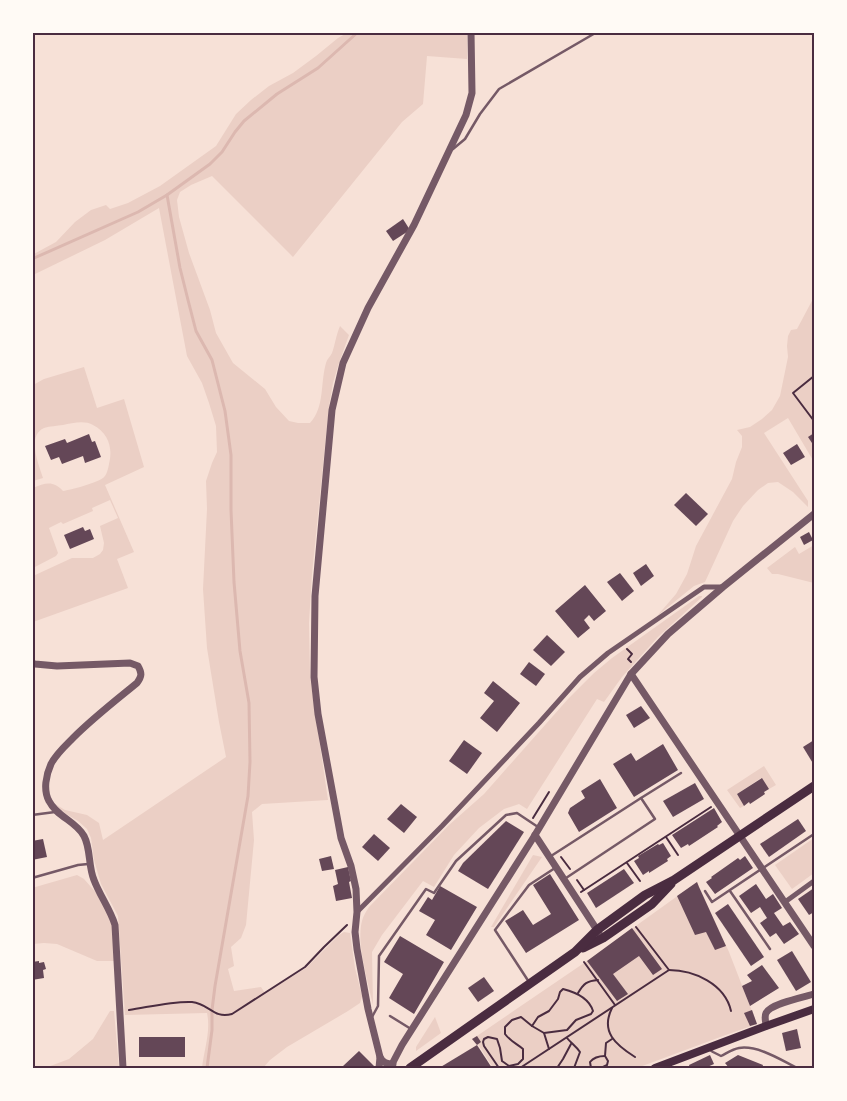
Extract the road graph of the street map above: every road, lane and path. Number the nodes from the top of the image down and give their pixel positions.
1 (471, 32) edge
2 (597, 32) edge
3 (450, 151) junction
4 (814, 376) edge
5 (814, 421) edge
6 (814, 514) edge
7 (724, 587) junction
8 (622, 643) junction
9 (32, 663) edge
10 (637, 668) junction
11 (631, 674) junction
12 (681, 773) dead end
13 (814, 786) edge
14 (641, 798) junction
15 (718, 803) junction
16 (56, 812) junction
17 (32, 815) edge
18 (539, 828) junction
19 (814, 834) edge
20 (535, 835) junction
21 (740, 836) junction
22 (666, 837) junction
23 (558, 852) junction
24 (678, 855) dead end
25 (550, 857) junction
26 (627, 862) junction
27 (90, 864) junction
28 (556, 867) junction
29 (763, 869) junction
30 (573, 874) junction
31 (32, 878) edge
32 (564, 879) junction
33 (640, 881) dead end
34 (814, 881) edge
35 (584, 890) junction
36 (705, 891) dead end
37 (730, 891) junction
38 (575, 896) junction
39 (785, 902) junction
40 (356, 912) junction
41 (635, 925) dead end
42 (600, 934) junction
43 (814, 946) edge
44 (770, 949) dead end
45 (584, 962) dead end
46 (669, 970) junction
47 (598, 980) junction
48 (530, 984) junction
49 (577, 994) junction
50 (814, 994) edge
51 (615, 1005) junction
52 (612, 1008) junction
53 (814, 1009) edge
54 (731, 1011) dead end
55 (390, 1016) dead end
56 (370, 1020) junction
57 (532, 1026) junction
58 (766, 1026) junction
59 (412, 1030) junction
60 (544, 1033) junction
61 (566, 1038) junction
62 (612, 1039) junction
63 (571, 1044) junction
64 (708, 1048) junction
65 (549, 1049) junction
66 (606, 1056) junction
67 (380, 1057) junction
68 (635, 1058) dead end
69 (391, 1066) edge
70 (122, 1068) edge
71 (379, 1068) edge
72 (410, 1068) edge
73 (499, 1068) edge
74 (520, 1068) edge
75 (557, 1068) edge
76 (574, 1068) edge
77 (590, 1068) edge
78 (602, 1068) edge
79 (655, 1068) edge
80 (797, 1068) edge

1 - 3 street
2 - 3 lane
3 - 40 street
4 - 5 path
6 - 7 street
7 - 8 street
7 - 10 street
8 - 10 path
8 - 40 street
9 - 16 street
10 - 11 street
11 - 15 street
11 - 18 street
12 - 14 lane
13 - 21 main road
14 - 23 lane
14 - 30 lane
15 - 21 street
15 - 22 path
16 - 17 lane
16 - 27 street
18 - 20 street
18 - 56 lane
19 - 29 lane
20 - 25 street
20 - 59 street
21 - 29 street
21 - 42 main road
22 - 24 path
22 - 26 path
23 - 25 lane
23 - 30 path
25 - 28 street
26 - 33 path
26 - 35 path
27 - 31 lane
27 - 70 street
28 - 32 street
28 - 48 lane
29 - 37 lane
29 - 39 street
30 - 32 lane
30 - 35 path
32 - 38 street
34 - 39 street
35 - 38 path
36 - 37 lane
37 - 44 lane
38 - 42 street
39 - 43 street
40 - 56 street
41 - 46 path
42 - 48 main road
45 - 47 path
46 - 51 path
46 - 54 path
47 - 49 path
47 - 51 path
48 - 72 main road
49 - 57 path
49 - 60 path
50 - 58 street
51 - 52 path
52 - 61 path
52 - 62 path
53 - 58 main road
55 - 59 lane
56 - 67 street
57 - 60 path
57 - 73 path
58 - 64 main road
59 - 69 street
60 - 65 path
61 - 63 path
61 - 65 path
62 - 66 path
62 - 68 path
63 - 75 path
63 - 76 path
64 - 79 main road
64 - 80 lane
65 - 74 path
66 - 77 path
66 - 78 path
67 - 69 street
67 - 71 street

